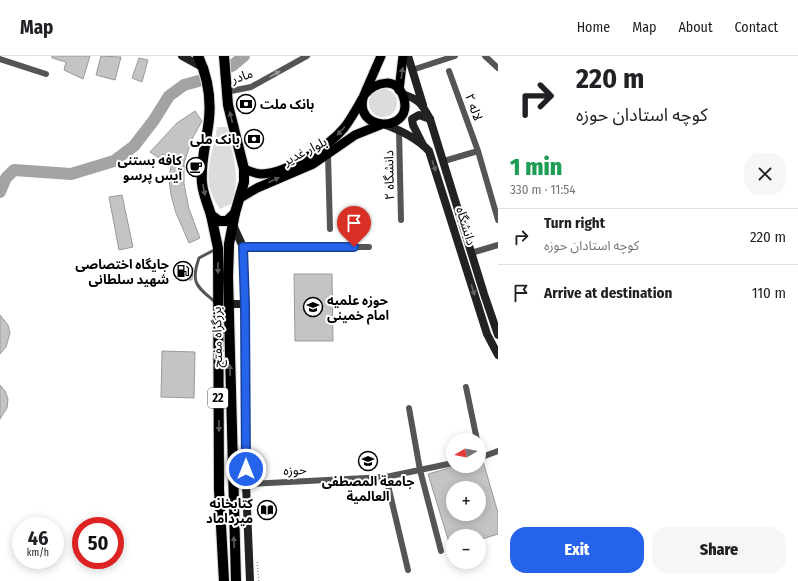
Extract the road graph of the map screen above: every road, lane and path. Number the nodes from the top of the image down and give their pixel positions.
1 (182, 56) edge
2 (198, 56) edge
3 (224, 56) edge
4 (307, 56) edge
5 (382, 56) edge
6 (403, 56) edge
7 (408, 56) edge
8 (455, 56) edge
9 (485, 56) edge
10 (0, 59) edge
11 (204, 68) junction
12 (498, 68) edge
13 (412, 70) junction
14 (450, 71) dead end
15 (46, 74) dead end
16 (226, 92) junction
17 (401, 92) junction
18 (363, 97) junction
19 (423, 106) junction
20 (430, 119) junction
21 (383, 125) junction
22 (399, 130) junction
23 (423, 145) junction
24 (478, 151) junction
25 (328, 155) junction
26 (444, 162) junction
27 (244, 169) junction
28 (240, 198) junction
29 (235, 213) junction
30 (211, 215) junction
31 (401, 220) dead end
32 (498, 220) edge
33 (233, 225) junction
34 (330, 229) dead end
35 (498, 245) edge
36 (243, 247) junction
37 (218, 248) junction
38 (369, 248) dead end
39 (471, 253) junction
40 (218, 304) junction
41 (229, 304) junction
42 (245, 304) junction
43 (498, 335) edge
44 (498, 356) edge
45 (466, 387) dead end
46 (409, 408) dead end
47 (476, 433) edge
48 (498, 451) edge
49 (486, 454) edge
50 (446, 464) edge
51 (420, 470) junction
52 (386, 477) junction
53 (246, 484) junction
54 (232, 485) junction
55 (441, 551) dead end
56 (408, 570) dead end
57 (224, 581) edge
58 (236, 581) edge
59 (250, 581) edge

1 - 11 main road
2 - 11 highway, 22
3 - 16 highway, 22
16 -> 4 street, مادر
5 - 18 main road, بلوار غدیر
17 -> 6 main road
7 - 13 main road
8 - 13 street
9 - 12 street
10 - 15 street
11 -> 30 highway, 22
13 - 19 main road
14 - 24 street, ۲ لاله
27 -> 16 highway, 22
17 - 18 main road
17 - 19 main road, دانشگاه
17 - 21 main road
18 - 21 main road
18 -> 27 main road, بلوار غدیر
19 - 20 main road, دانشگاه
20 - 23 main road
20 - 26 main road, دانشگاه
21 - 22 main road, دانشگاه
21 - 25 main road, بلوار غدیر
22 - 23 main road, دانشگاه
22 - 31 street, دانشگاه ۲
23 -> 44 main road, دانشگاه
24 - 26 street
24 - 32 street, ۲ لاله
28 -> 25 main road, بلوار غدیر
25 - 34 street
26 - 39 main road, دانشگاه
27 - 28 highway, 22
28 - 29 highway, 22
29 - 30 highway
29 - 33 highway, بزرگراه مفتح / 22
30 - 37 highway, بزرگراه مفتح / 22
33 - 36 main road
33 - 41 highway, بزرگراه مفتح / 22
35 - 39 street
36 - 38 street
36 - 42 main road
37 -> 40 highway, بزرگراه مفتح / 22
37 - 40 lane
39 - 43 main road, دانشگاه
40 -> 57 highway, بزرگراه مفتح / 22
41 - 42 main road
54 -> 41 highway, بزرگراه مفتح / 22
42 - 53 main road
45 - 47 street
46 - 51 street
48 - 49 street
50 - 51 street, حوزه
51 - 52 street, حوزه
51 - 55 street
52 - 53 street, حوزه
52 - 56 street
53 - 54 street, حوزه
53 - 59 main road
58 -> 54 highway, بزرگراه مفتح / 22

